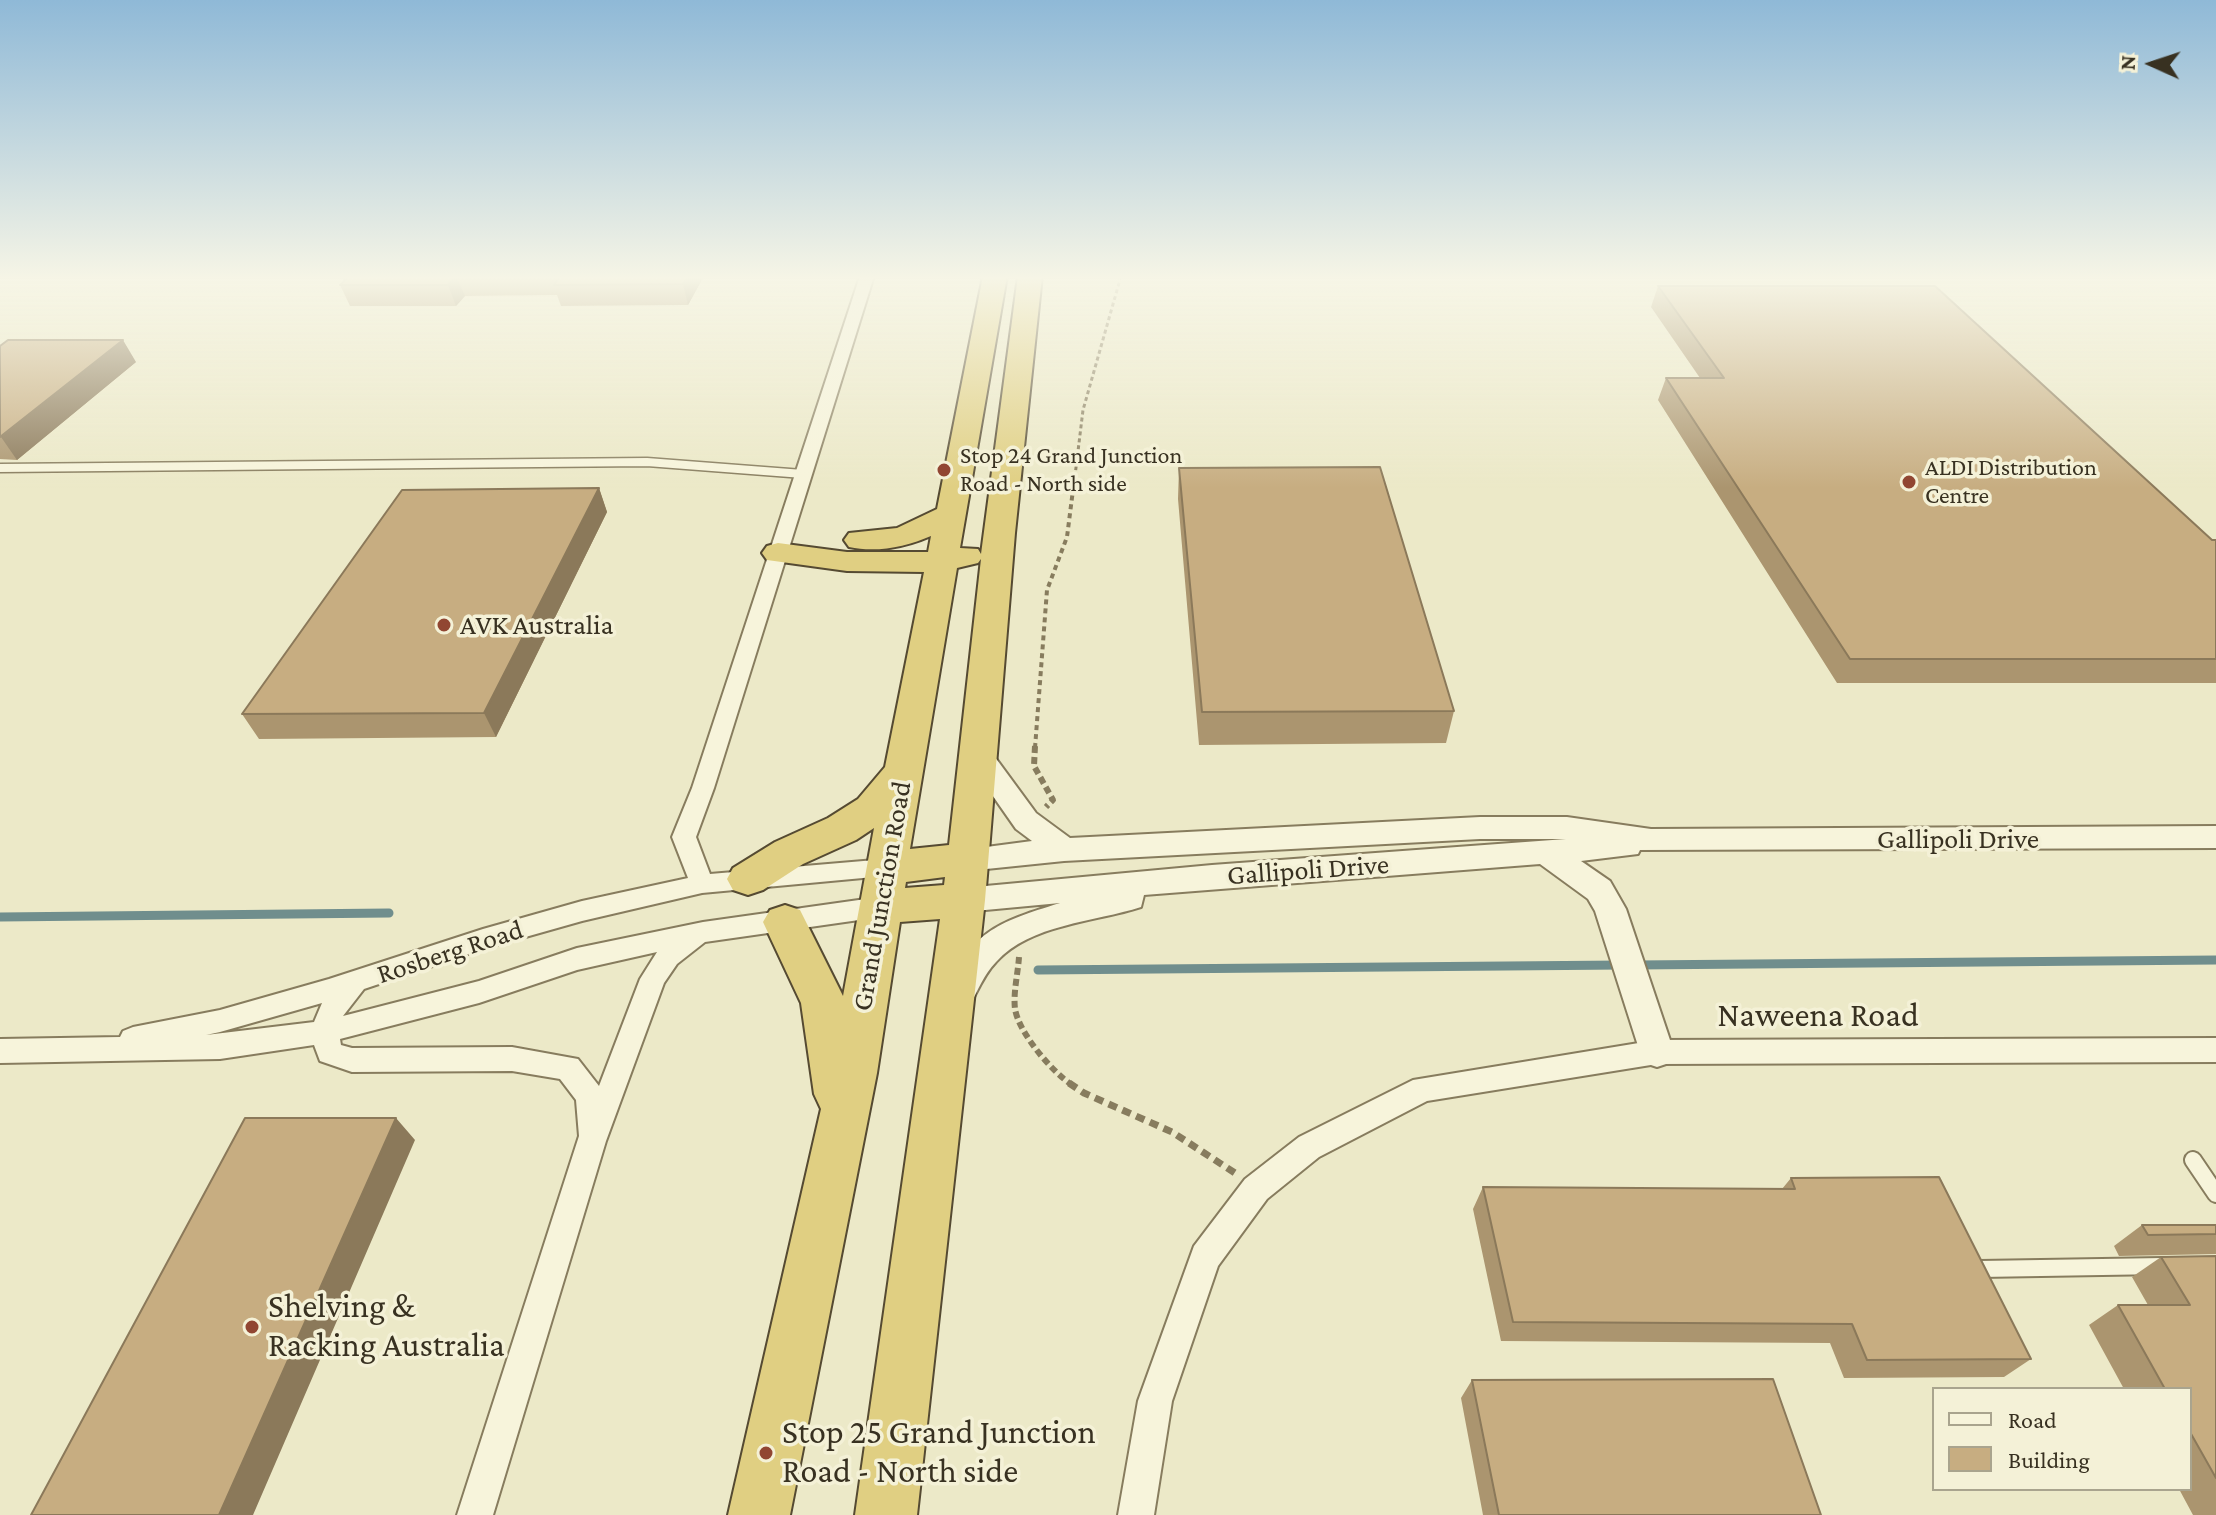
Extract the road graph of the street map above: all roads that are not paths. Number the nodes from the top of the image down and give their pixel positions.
1 (844, 347) edge
2 (982, 347) edge
3 (1021, 347) edge
4 (0, 468) edge
5 (803, 474) junction
6 (951, 513) junction
7 (999, 533) junction
8 (778, 553) junction
9 (943, 562) junction
10 (979, 756) junction
11 (903, 771) junction
12 (2216, 837) edge
13 (1651, 840) junction
14 (1064, 850) junction
15 (1547, 853) junction
16 (1212, 877) junction
17 (748, 879) junction
18 (965, 880) junction
19 (702, 884) junction
20 (884, 887) junction
21 (785, 922) junction
22 (703, 932) junction
23 (355, 983) junction
24 (951, 1008) junction
25 (324, 1032) junction
26 (8, 1050) edge
27 (2216, 1050) edge
28 (1657, 1052) junction
29 (843, 1120) junction
30 (592, 1141) junction
31 (2193, 1160) dead end
32 (2216, 1194) edge
33 (2185, 1265) edge
34 (1980, 1269) edge
35 (475, 1515) edge
36 (759, 1515) edge
37 (886, 1515) edge
38 (1136, 1515) edge

1 - 5 street
2 - 6 highway, Grand Junction Road
3 - 7 highway
4 - 5 lane
5 - 8 street
6 - 8 highway
6 - 9 highway, Grand Junction Road
7 - 9 highway
7 - 10 highway
8 - 9 highway
8 - 19 street
9 - 11 highway, Grand Junction Road
10 - 14 street
10 - 18 highway
11 - 17 highway
11 - 20 highway, Grand Junction Road
12 - 13 street, Gallipoli Drive
13 - 14 street, Gallipoli Drive
13 - 15 street, Gallipoli Drive
14 - 18 street, Gallipoli Drive
15 - 16 street, Gallipoli Drive
15 - 28 street
16 - 18 street, Gallipoli Drive
16 - 24 street
17 - 19 street, Rosberg Road
17 - 20 street, Rosberg Road
18 - 20 highway
18 - 24 highway
19 - 23 street, Rosberg Road
20 - 21 street, Rosberg Road
20 - 29 highway, Grand Junction Road
21 - 22 street, Rosberg Road
21 - 29 highway
22 - 25 street, Rosberg Road
22 - 30 street
23 - 25 street
23 - 26 street, Rosberg Road
24 - 37 highway
25 - 26 street, Rosberg Road
25 - 30 street
27 - 28 street, Naweena Road
28 - 38 street, Naweena Road
29 - 36 highway, Grand Junction Road
30 - 35 street
31 - 32 lane
33 - 34 lane

